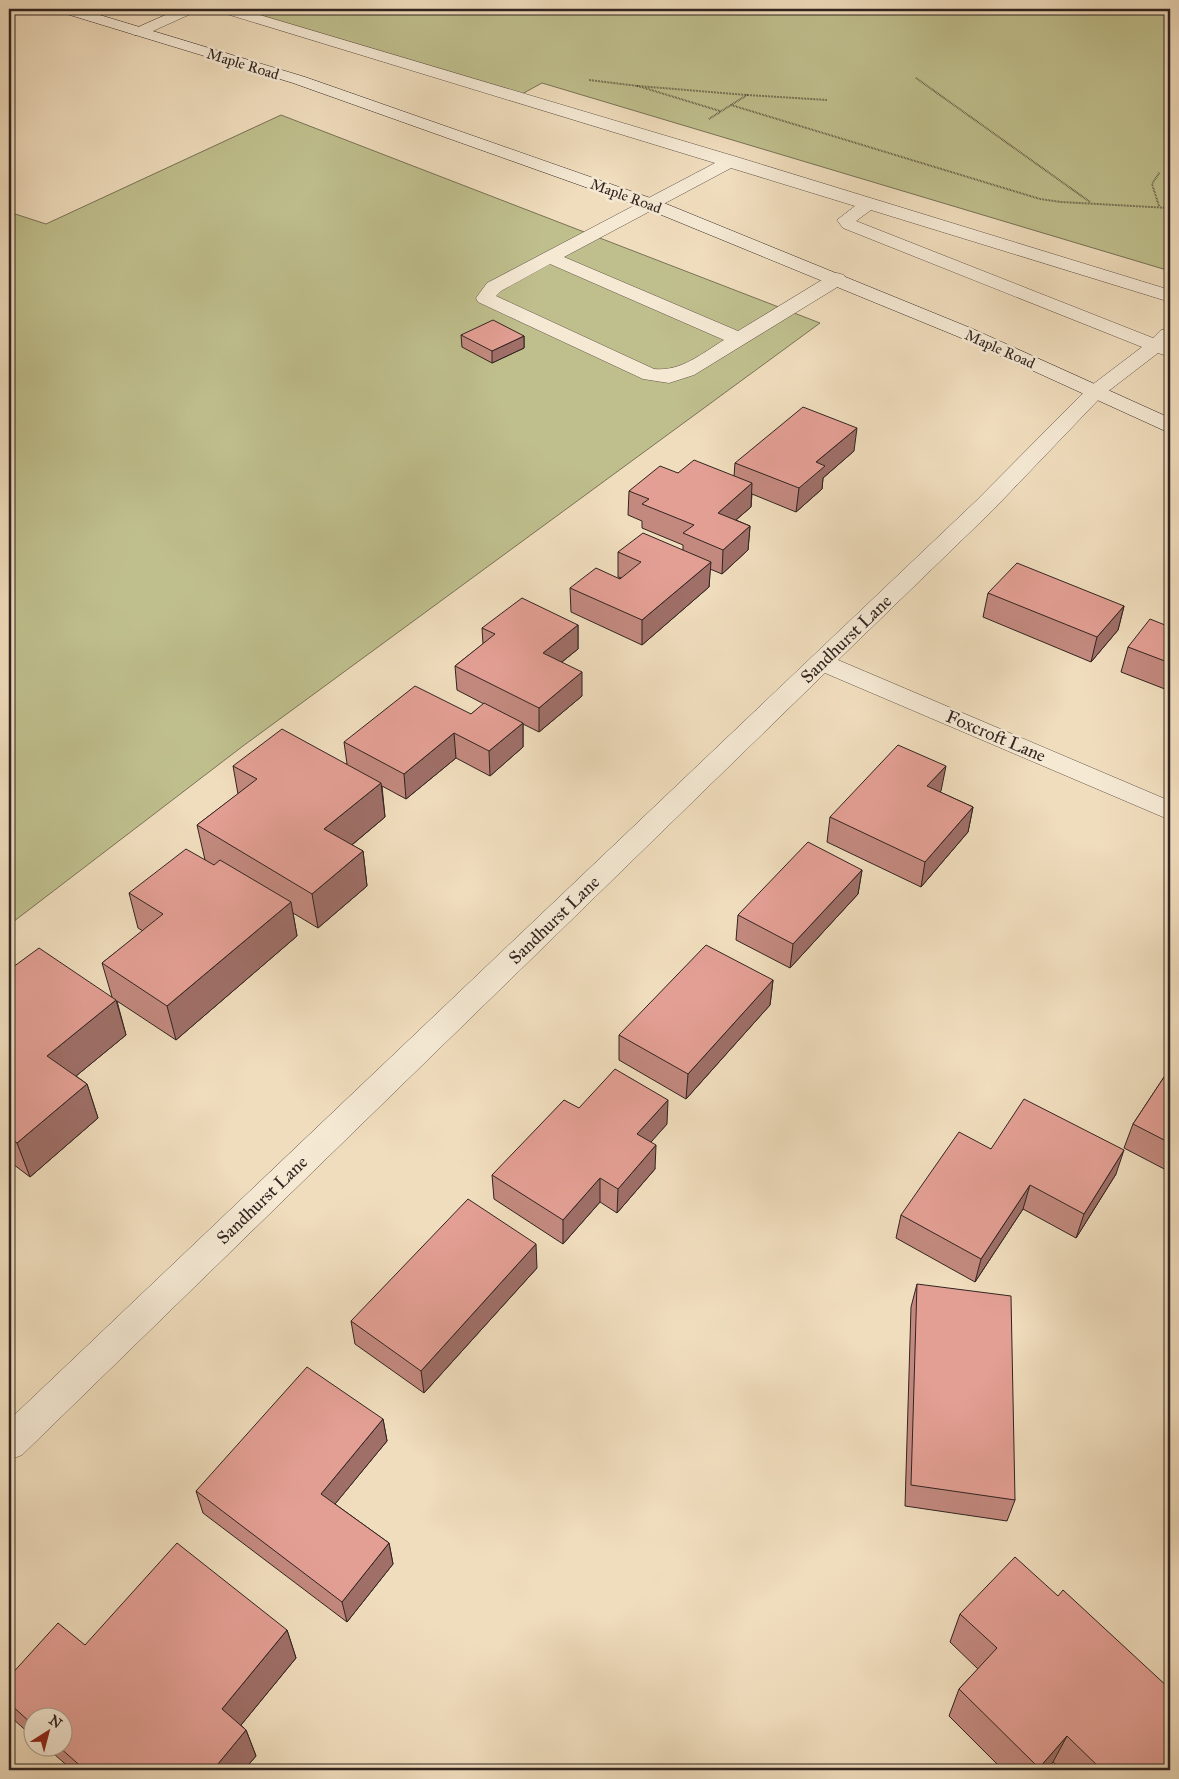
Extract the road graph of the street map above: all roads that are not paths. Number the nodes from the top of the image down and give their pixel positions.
1 (65, 9) edge
2 (190, 9) edge
3 (225, 9) edge
4 (139, 32) junction
5 (731, 161) junction
6 (868, 204) junction
7 (652, 205) junction
8 (548, 257) junction
9 (838, 279) junction
10 (1170, 296) edge
11 (739, 339) junction
12 (1167, 344) edge
13 (1095, 392) junction
14 (1170, 426) edge
15 (822, 662) junction
16 (1170, 811) edge
17 (9, 1443) edge

1 - 4 street, Maple Road
2 - 4 street
3 - 5 street
4 - 7 street, Maple Road
5 - 6 street
5 - 7 street
6 - 10 street
6 - 12 street
7 - 8 street
7 - 9 street, Maple Road
8 - 11 street
8 - 11 street
9 - 11 street
9 - 13 street, Maple Road
12 - 13 street, Sandhurst Lane
13 - 14 street, Maple Road
13 - 15 street, Sandhurst Lane
15 - 16 street, Foxcroft Lane
15 - 17 street, Sandhurst Lane

